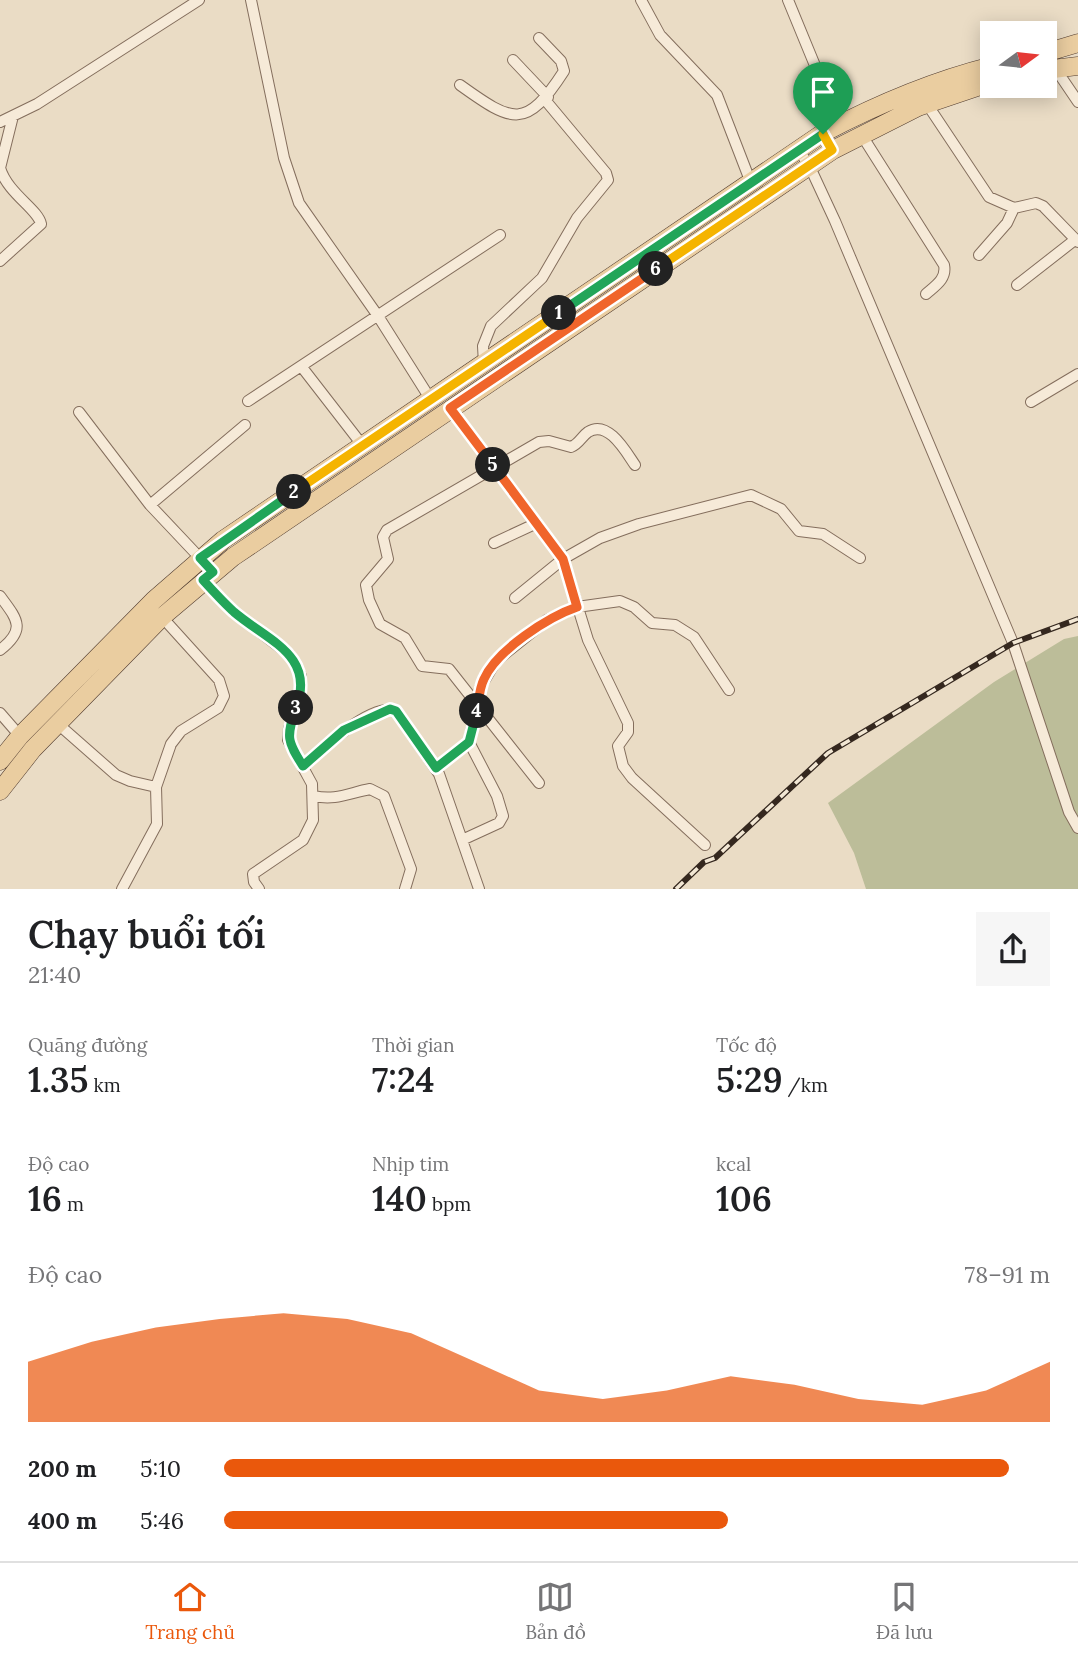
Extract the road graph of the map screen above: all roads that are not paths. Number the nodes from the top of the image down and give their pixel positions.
1 (199, 0) edge
2 (251, 0) edge
3 (641, 0) edge
4 (788, 0) edge
5 (539, 38) dead end
6 (1078, 43) edge
7 (1057, 49) edge
8 (513, 60) dead end
9 (1078, 66) edge
10 (1057, 68) edge
11 (980, 69) edge
12 (1057, 77) edge
13 (460, 85) dead end
14 (980, 86) edge
15 (547, 99) junction
16 (1078, 102) edge
17 (927, 104) junction
18 (13, 116) junction
19 (0, 122) edge
20 (823, 134) junction
21 (861, 134) junction
22 (832, 150) junction
23 (804, 158) junction
24 (751, 183) junction
25 (1014, 208) junction
26 (500, 235) dead end
27 (1077, 241) edge
28 (979, 254) dead end
29 (0, 261) edge
30 (1017, 285) dead end
31 (926, 294) dead end
32 (378, 316) junction
33 (484, 364) junction
34 (301, 366) junction
35 (1078, 374) edge
36 (248, 401) dead end
37 (1031, 402) dead end
38 (441, 407) junction
39 (79, 412) dead end
40 (245, 425) dead end
41 (363, 446) junction
42 (635, 464) dead end
43 (494, 466) junction
44 (150, 505) junction
45 (537, 523) junction
46 (494, 543) dead end
47 (200, 558) junction
48 (860, 558) dead end
49 (563, 559) junction
50 (208, 576) junction
51 (0, 596) edge
52 (515, 597) dead end
53 (577, 607) junction
54 (162, 617) junction
55 (0, 650) edge
56 (729, 690) dead end
57 (478, 705) junction
58 (0, 713) edge
59 (58, 723) junction
60 (20, 736) junction
61 (469, 742) junction
62 (0, 761) edge
63 (303, 766) junction
64 (436, 768) junction
65 (539, 783) dead end
66 (156, 786) junction
67 (0, 791) edge
68 (314, 796) junction
69 (1078, 828) edge
70 (462, 840) junction
71 (705, 845) dead end
72 (122, 889) edge
73 (259, 889) edge
74 (405, 889) edge
75 (479, 889) edge

1 - 18 street
2 - 32 street
3 - 24 street
4 - 20 street
5 - 15 street
6 - 7 main road
8 - 15 street
9 - 10 main road
11 - 20 main road
12 - 16 street
13 - 15 street
14 - 17 main road
15 - 33 street
17 - 21 main road
17 - 25 street
18 - 19 street
18 - 29 street
20 - 22 street
20 - 23 main road
21 - 22 main road
21 - 31 street
22 - 23 main road
23 - 24 main road
23 - 38 main road
23 - 69 street
24 - 33 main road
25 - 27 street
25 - 28 street
26 - 32 street
27 - 30 street
32 - 34 street
32 - 38 street
33 - 38 main road
34 - 36 street
34 - 41 street
35 - 37 street
38 - 41 main road
38 - 43 street
38 - 50 main road
39 - 44 street
40 - 44 street
41 - 47 main road
42 - 43 street
43 - 45 street
43 - 57 street
44 - 47 street
45 - 46 street
45 - 49 street
47 - 50 main road
47 - 60 main road
48 - 49 street
49 - 52 street
49 - 53 street
50 - 54 main road
50 - 63 street
51 - 55 street
53 - 56 street
53 - 57 street
53 - 71 street
54 - 59 main road
54 - 66 street
57 - 61 street
57 - 65 street
58 - 60 street
59 - 66 street
59 - 67 main road
60 - 62 main road
61 - 64 street
61 - 70 street
63 - 64 street
63 - 68 street
64 - 70 street
66 - 72 street
68 - 73 street
68 - 74 street
70 - 75 street

